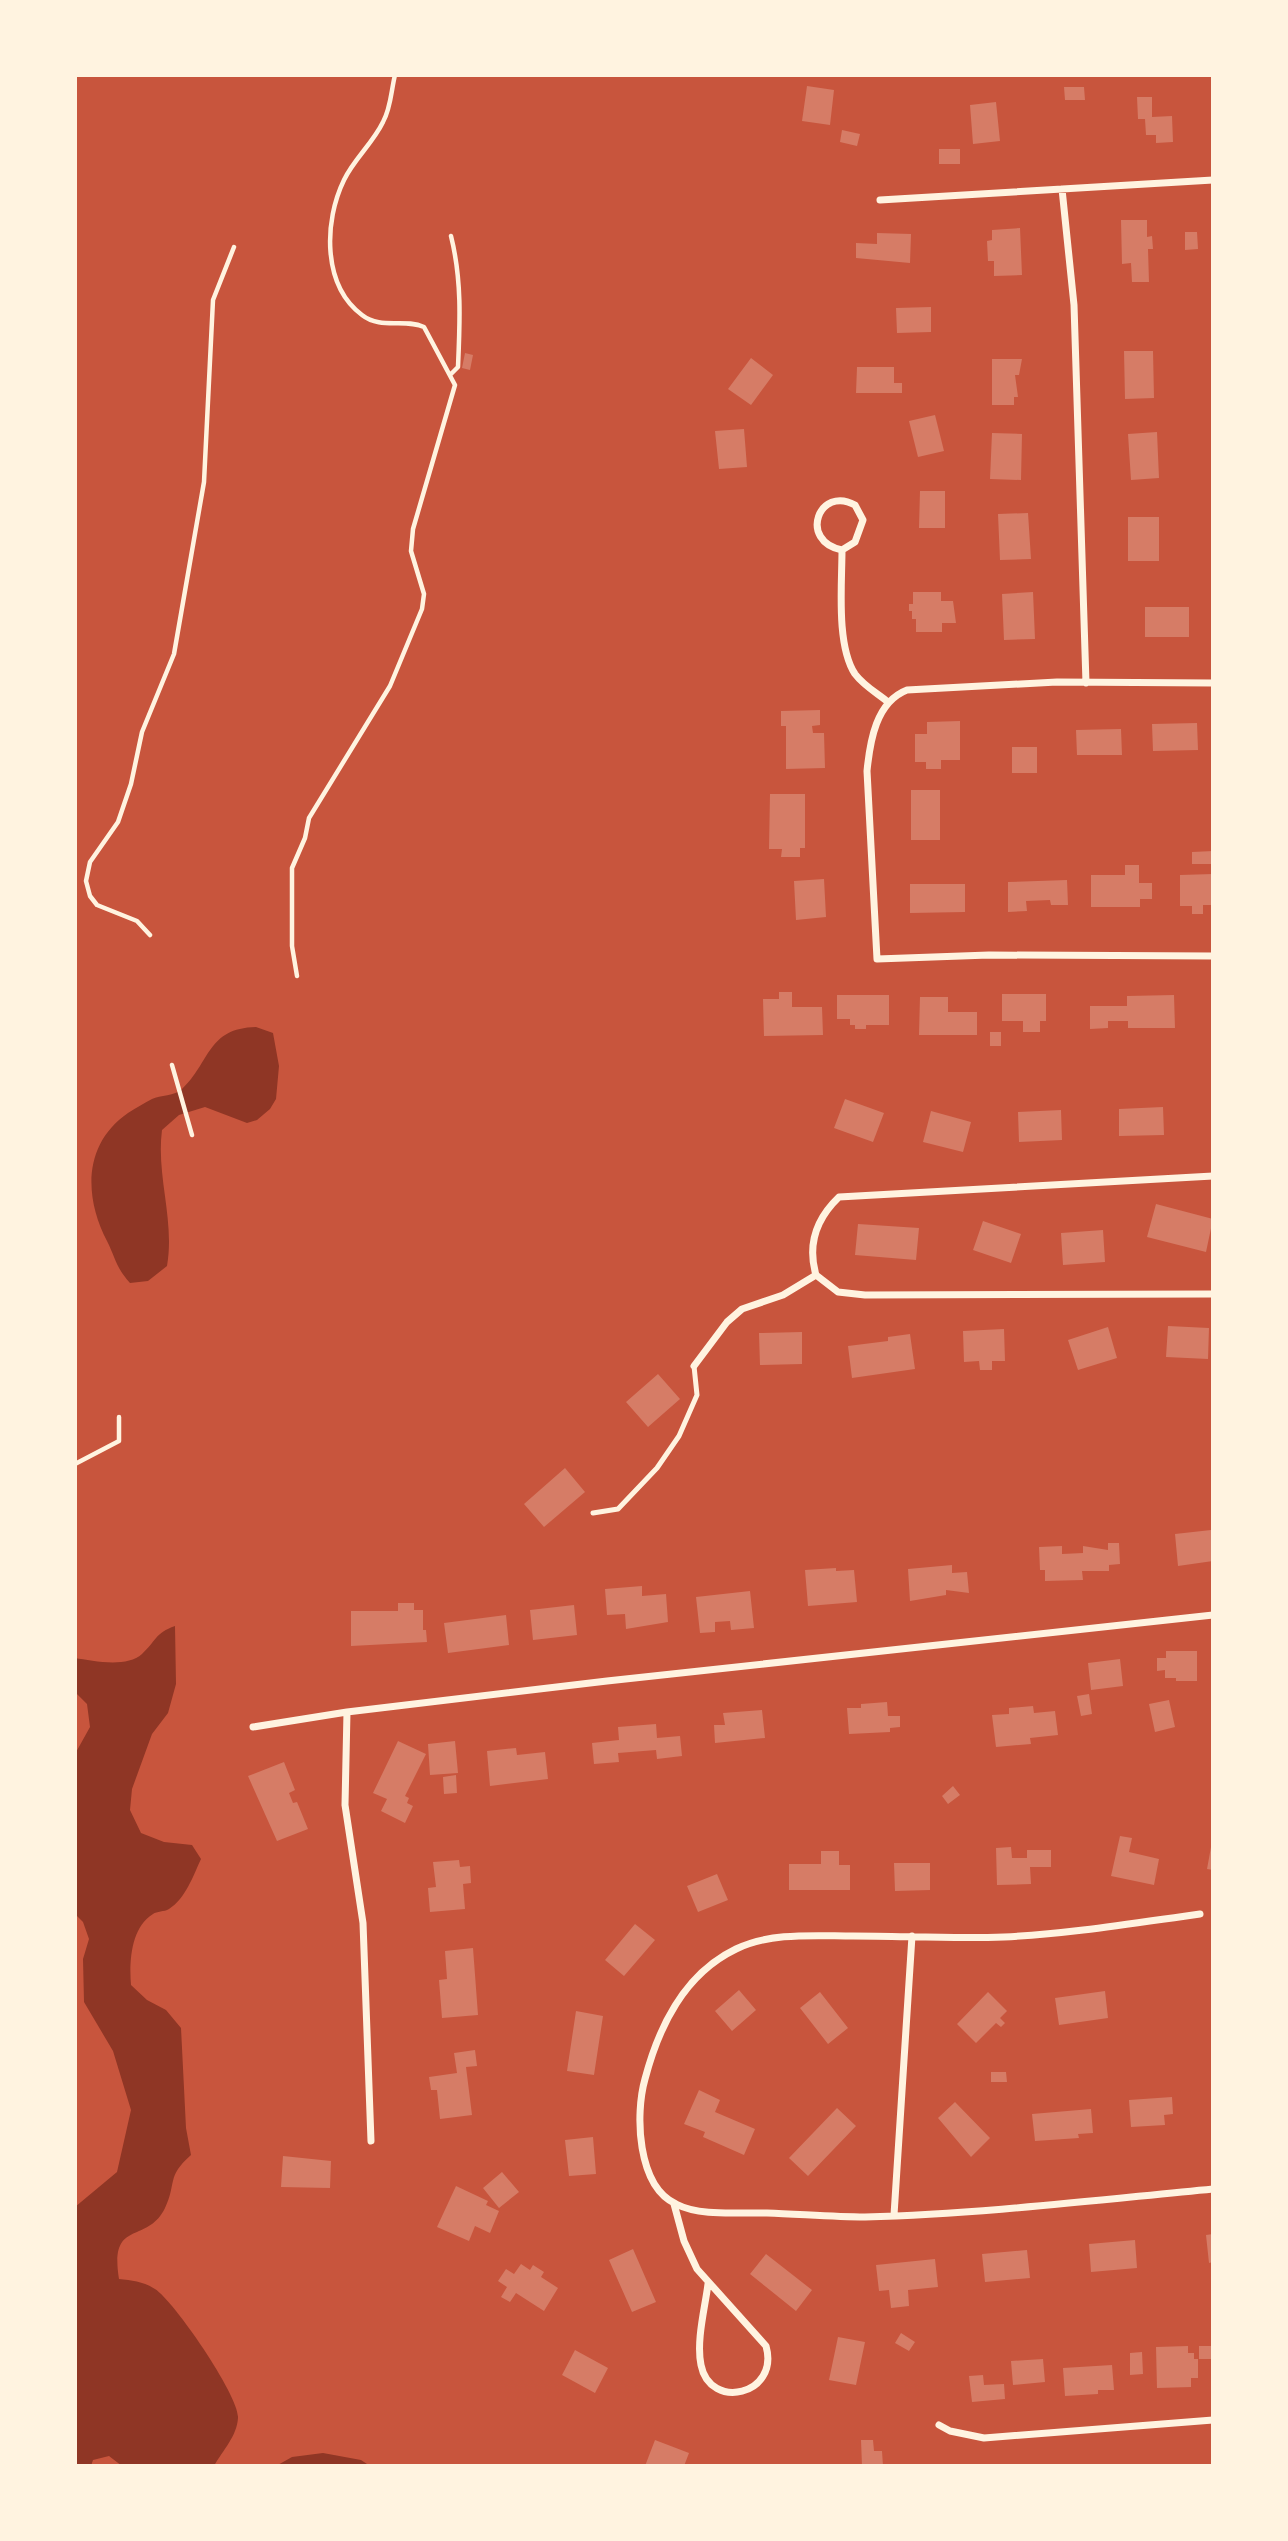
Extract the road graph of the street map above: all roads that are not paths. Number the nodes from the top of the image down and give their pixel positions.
1 (1213, 180) edge
2 (1062, 188) junction
3 (880, 200) dead end
4 (842, 550) junction
5 (1086, 683) junction
6 (1213, 683) edge
7 (888, 702) junction
8 (1213, 956) edge
9 (1213, 1176) edge
10 (816, 1275) junction
11 (1213, 1294) edge
12 (694, 1366) joint
13 (593, 1513) dead end
14 (1213, 1615) edge
15 (346, 1712) junction
16 (253, 1727) dead end
17 (1200, 1914) dead end
18 (912, 1936) junction
19 (371, 2141) dead end
20 (1213, 2189) edge
21 (674, 2204) junction
22 (894, 2215) junction
23 (708, 2284) junction
24 (1213, 2420) edge
25 (939, 2425) dead end

1 - 2 street
2 - 3 street
2 - 5 street
4 - 4 street
4 - 7 street
5 - 6 street
5 - 7 street
7 - 8 street
9 - 10 street
10 - 11 street
10 - 12 street
12 - 13 lane
14 - 15 street
15 - 16 street
15 - 19 street
17 - 18 street
18 - 21 street
18 - 22 street
20 - 22 street
21 - 22 street
21 - 23 street
23 - 23 street
24 - 25 street

